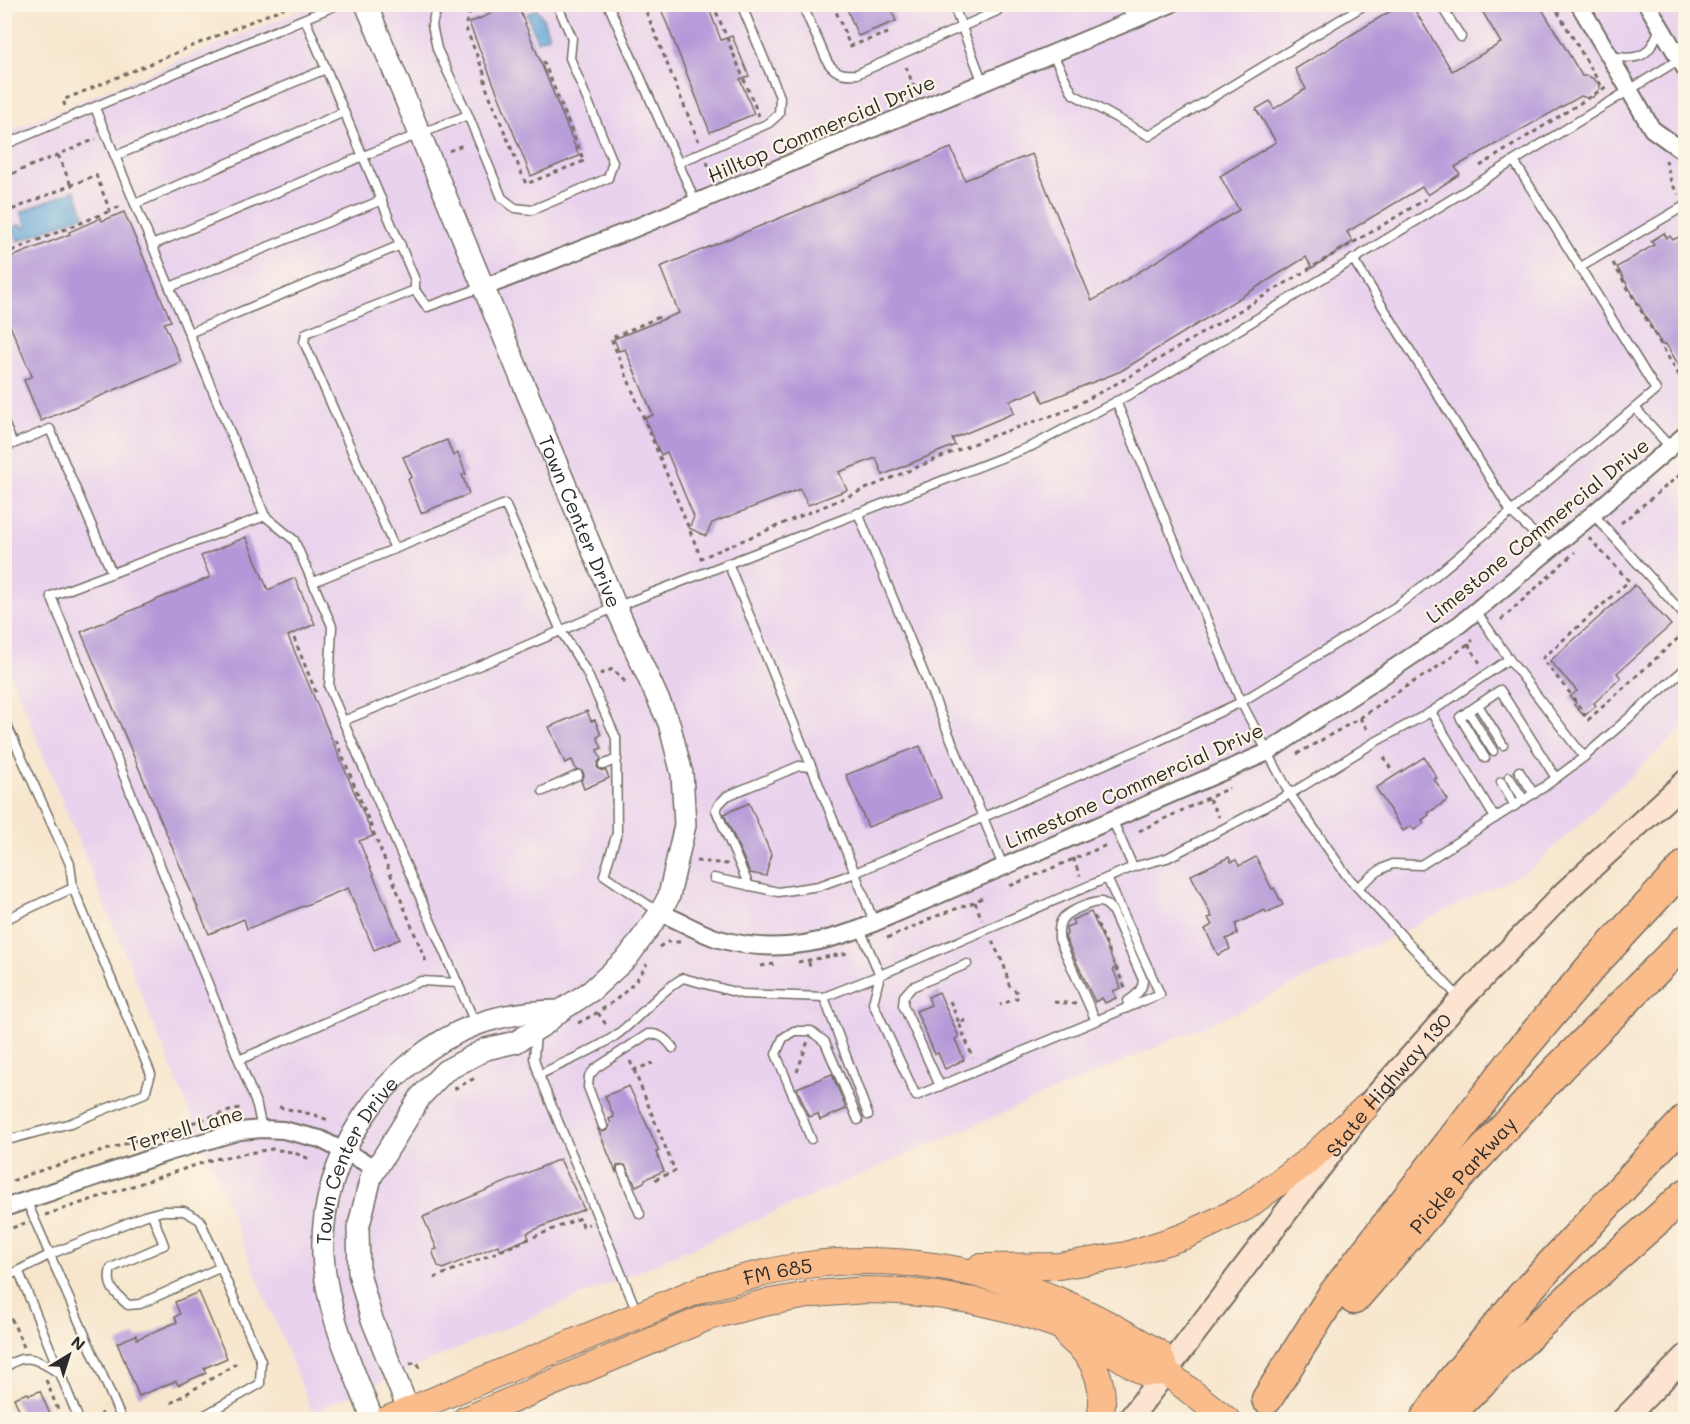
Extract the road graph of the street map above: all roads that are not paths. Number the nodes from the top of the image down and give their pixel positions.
1 (339, 4) edge
2 (366, 4) edge
3 (452, 4) edge
4 (557, 4) edge
5 (608, 4) edge
6 (741, 4) edge
7 (802, 4) edge
8 (953, 4) edge
9 (1000, 4) edge
10 (1125, 4) edge
11 (1171, 4) edge
12 (1366, 4) edge
13 (1440, 4) edge
14 (1578, 4) edge
15 (1647, 4) edge
16 (305, 19) junction
17 (1132, 21) junction
18 (1660, 26) junction
19 (962, 27) junction
20 (1461, 37) dead end
21 (1053, 55) junction
22 (1609, 56) junction
23 (1684, 62) edge
24 (326, 69) junction
25 (983, 83) junction
26 (1629, 90) junction
27 (95, 108) junction
28 (344, 112) junction
29 (468, 116) junction
30 (421, 133) junction
31 (4, 145) edge
32 (115, 156) junction
33 (363, 156) junction
34 (1686, 156) edge
35 (1514, 161) junction
36 (678, 163) junction
37 (382, 200) junction
38 (696, 203) junction
39 (135, 204) junction
40 (1686, 205) edge
41 (152, 245) junction
42 (401, 245) junction
43 (1353, 259) junction
44 (1579, 268) junction
45 (170, 287) junction
46 (485, 287) junction
47 (415, 290) junction
48 (189, 333) junction
49 (1116, 401) junction
50 (1635, 408) junction
51 (4, 423) edge
52 (1686, 434) edge
53 (1670, 447) junction
54 (1511, 512) junction
55 (858, 513) junction
56 (1593, 514) junction
57 (265, 516) junction
58 (395, 549) junction
59 (1551, 549) junction
60 (728, 564) junction
61 (112, 573) junction
62 (313, 582) junction
63 (616, 607) junction
64 (1476, 611) junction
65 (1686, 617) edge
66 (561, 631) junction
67 (1509, 658) junction
68 (1686, 668) edge
69 (1241, 702) junction
70 (1478, 705) junction
71 (1468, 711) junction
72 (1431, 712) junction
73 (4, 718) edge
74 (343, 721) junction
75 (1503, 745) dead end
76 (1493, 751) dead end
77 (1268, 752) junction
78 (1584, 757) junction
79 (1485, 758) dead end
80 (617, 759) junction
81 (603, 765) dead end
82 (811, 767) junction
83 (1519, 771) dead end
84 (578, 775) dead end
85 (1509, 777) dead end
86 (1556, 778) junction
87 (1686, 781) edge
88 (1501, 782) dead end
89 (543, 791) dead end
90 (1290, 794) junction
91 (1534, 794) junction
92 (1524, 800) junction
93 (1515, 806) junction
94 (983, 817) junction
95 (1112, 819) junction
96 (1495, 819) junction
97 (1686, 865) edge
98 (1002, 866) junction
99 (1133, 867) junction
100 (855, 873) junction
101 (714, 878) dead end
102 (1107, 878) junction
103 (749, 886) junction
104 (1358, 887) junction
105 (73, 888) junction
106 (660, 913) junction
107 (4, 920) edge
108 (867, 926) junction
109 (1686, 940) edge
110 (967, 964) dead end
111 (880, 975) junction
112 (458, 983) junction
113 (824, 997) junction
114 (1461, 1000) junction
115 (1127, 1008) junction
116 (565, 1019) junction
117 (1096, 1021) junction
118 (476, 1025) junction
119 (536, 1030) junction
120 (516, 1042) junction
121 (673, 1048) dead end
122 (486, 1049) junction
123 (534, 1058) junction
124 (239, 1060) junction
125 (539, 1074) junction
126 (940, 1086) junction
127 (1365, 1108) junction
128 (868, 1115) dead end
129 (1686, 1119) edge
130 (858, 1120) dead end
131 (603, 1126) dead end
132 (262, 1129) junction
133 (811, 1139) dead end
134 (5, 1140) edge
135 (344, 1152) junction
136 (376, 1168) junction
137 (622, 1170) dead end
138 (1686, 1194) edge
139 (26, 1200) junction
140 (4, 1208) edge
141 (152, 1214) junction
142 (640, 1214) dead end
143 (51, 1254) junction
144 (221, 1267) junction
145 (944, 1267) junction
146 (19, 1272) junction
147 (4, 1278) edge
148 (638, 1315) junction
149 (371, 1317) junction
150 (1057, 1325) junction
151 (340, 1336) junction
152 (1686, 1356) edge
153 (4, 1369) edge
154 (1166, 1372) junction
155 (61, 1374) junction
156 (1259, 1409) edge
157 (4, 1414) edge
158 (401, 1416) edge
159 (7, 1419) edge
160 (79, 1419) edge
161 (122, 1419) edge
162 (196, 1419) edge
163 (373, 1419) edge
164 (465, 1419) edge
165 (1099, 1419) edge
166 (1129, 1419) edge
167 (1227, 1419) edge
168 (1425, 1419) edge
169 (1443, 1419) edge
170 (1623, 1419) edge

1 - 16 lane
2 - 30 street, Town Center Drive
3 - 29 lane
4 - 29 lane
5 - 36 lane
6 - 36 lane
7 - 19 lane
8 - 19 lane
9 - 19 lane
10 - 17 lane
11 - 17 street, Hilltop Commercial Drive
12 - 21 lane
13 - 20 lane
14 - 22 street
15 - 18 street
16 - 24 lane
16 - 27 lane
17 - 21 street, Hilltop Commercial Drive
18 - 22 lane
18 - 23 street
19 - 25 lane
21 - 25 street, Hilltop Commercial Drive
22 - 26 street
23 - 26 lane
24 - 28 lane
24 - 32 lane
25 - 38 street, Hilltop Commercial Drive
26 - 34 street
26 - 35 lane
27 - 31 lane
27 - 32 lane
28 - 33 lane
28 - 39 lane
29 - 30 lane
30 - 33 lane
30 - 46 street, Town Center Drive
32 - 39 lane
33 - 37 lane
33 - 41 lane
35 - 43 lane
35 - 44 lane
36 - 38 lane
37 - 42 lane
37 - 45 lane
38 - 46 street, Hilltop Commercial Drive
39 - 41 lane
40 - 44 lane
41 - 45 lane
42 - 47 lane
42 - 48 lane
43 - 49 lane
43 - 54 lane
44 - 50 lane
45 - 48 lane
46 - 47 lane
46 - 63 street, Town Center Drive
47 - 58 lane
48 - 57 lane
49 - 55 lane
49 - 69 lane
50 - 53 lane
50 - 54 lane
51 - 61 lane
52 - 53 street, Limestone Commercial Drive
53 - 56 street, Limestone Commercial Drive
54 - 59 lane
54 - 69 lane
55 - 60 lane
55 - 94 lane
56 - 59 street, Limestone Commercial Drive
56 - 65 lane
57 - 61 lane
57 - 62 lane
58 - 62 lane
58 - 66 lane
59 - 64 street, Limestone Commercial Drive
60 - 63 lane
60 - 82 lane
61 - 124 lane
62 - 74 lane
63 - 66 lane
63 - 106 street, Town Center Drive
64 - 67 lane
64 - 77 street, Limestone Commercial Drive
66 - 74 lane
66 - 80 lane
67 - 72 lane
67 - 78 lane
68 - 78 lane
69 - 77 lane
69 - 94 lane
70 - 71 lane
70 - 75 lane
70 - 86 lane
71 - 76 lane
71 - 79 lane
72 - 90 lane
72 - 96 lane
73 - 105 lane
74 - 112 lane
77 - 90 lane
77 - 95 street, Limestone Commercial Drive
78 - 86 lane
80 - 81 lane
80 - 106 lane
82 - 100 lane
82 - 103 lane
83 - 91 lane
84 - 89 lane
85 - 92 lane
86 - 91 lane
87 - 114 main road, State Highway 130 / FM 685
88 - 93 lane
90 - 99 lane
90 - 104 lane
91 - 92 lane
92 - 93 lane
93 - 96 lane
94 - 98 lane
94 - 100 lane
95 - 98 street, Limestone Commercial Drive
95 - 99 lane
96 - 104 lane
97 - 156 highway
98 - 108 street, Limestone Commercial Drive
99 - 102 lane
100 - 103 lane
100 - 108 lane
101 - 103 lane
102 - 111 lane
102 - 115 lane
104 - 114 lane
105 - 107 lane
105 - 134 lane
106 - 108 street, Limestone Commercial Drive
106 - 116 street, Town Center Drive
108 - 111 lane
109 - 156 highway, Pickle Parkway
110 - 126 lane
111 - 113 lane
111 - 126 lane
112 - 118 lane
112 - 124 lane
113 - 125 lane
113 - 128 lane
114 - 127 main road, State Highway 130 / FM 685
115 - 117 lane
115 - 117 lane
116 - 118 street, Town Center Drive
116 - 119 street, Town Center Drive
117 - 126 lane
118 - 122 street
118 - 135 street, Town Center Drive
119 - 120 street, Town Center Drive
119 - 123 lane
120 - 122 street, Town Center Drive
120 - 123 lane
121 - 131 lane
122 - 136 street, Town Center Drive
123 - 125 lane
124 - 132 lane
125 - 148 lane
127 - 145 main road, FM 685
127 - 154 main road, State Highway 130
129 - 168 highway
130 - 133 lane
132 - 135 street, Terrell Lane
132 - 139 street, Terrell Lane
135 - 136 street, Terrell Lane
135 - 151 street, Town Center Drive
136 - 149 street, Town Center Drive
137 - 142 lane
138 - 169 highway
139 - 140 street, Terrell Lane
139 - 143 lane
141 - 143 lane
141 - 144 lane
141 - 144 lane
143 - 146 lane
143 - 161 lane
144 - 162 lane
145 - 148 main road, FM 685 / FM 685
145 - 154 main road, FM 685
146 - 147 lane
146 - 155 lane
148 - 158 main road, FM 685 / FM 685
149 - 151 street
149 - 158 street, Town Center Drive
150 - 154 main road, FM 685 / FM 685
150 - 164 main road, FM 685 / FM 685
150 - 165 main road
151 - 163 street, Town Center Drive
152 - 170 main road
153 - 155 lane
154 - 166 main road, State Highway 130
154 - 167 main road, FM 685
155 - 160 lane
157 - 159 lane

